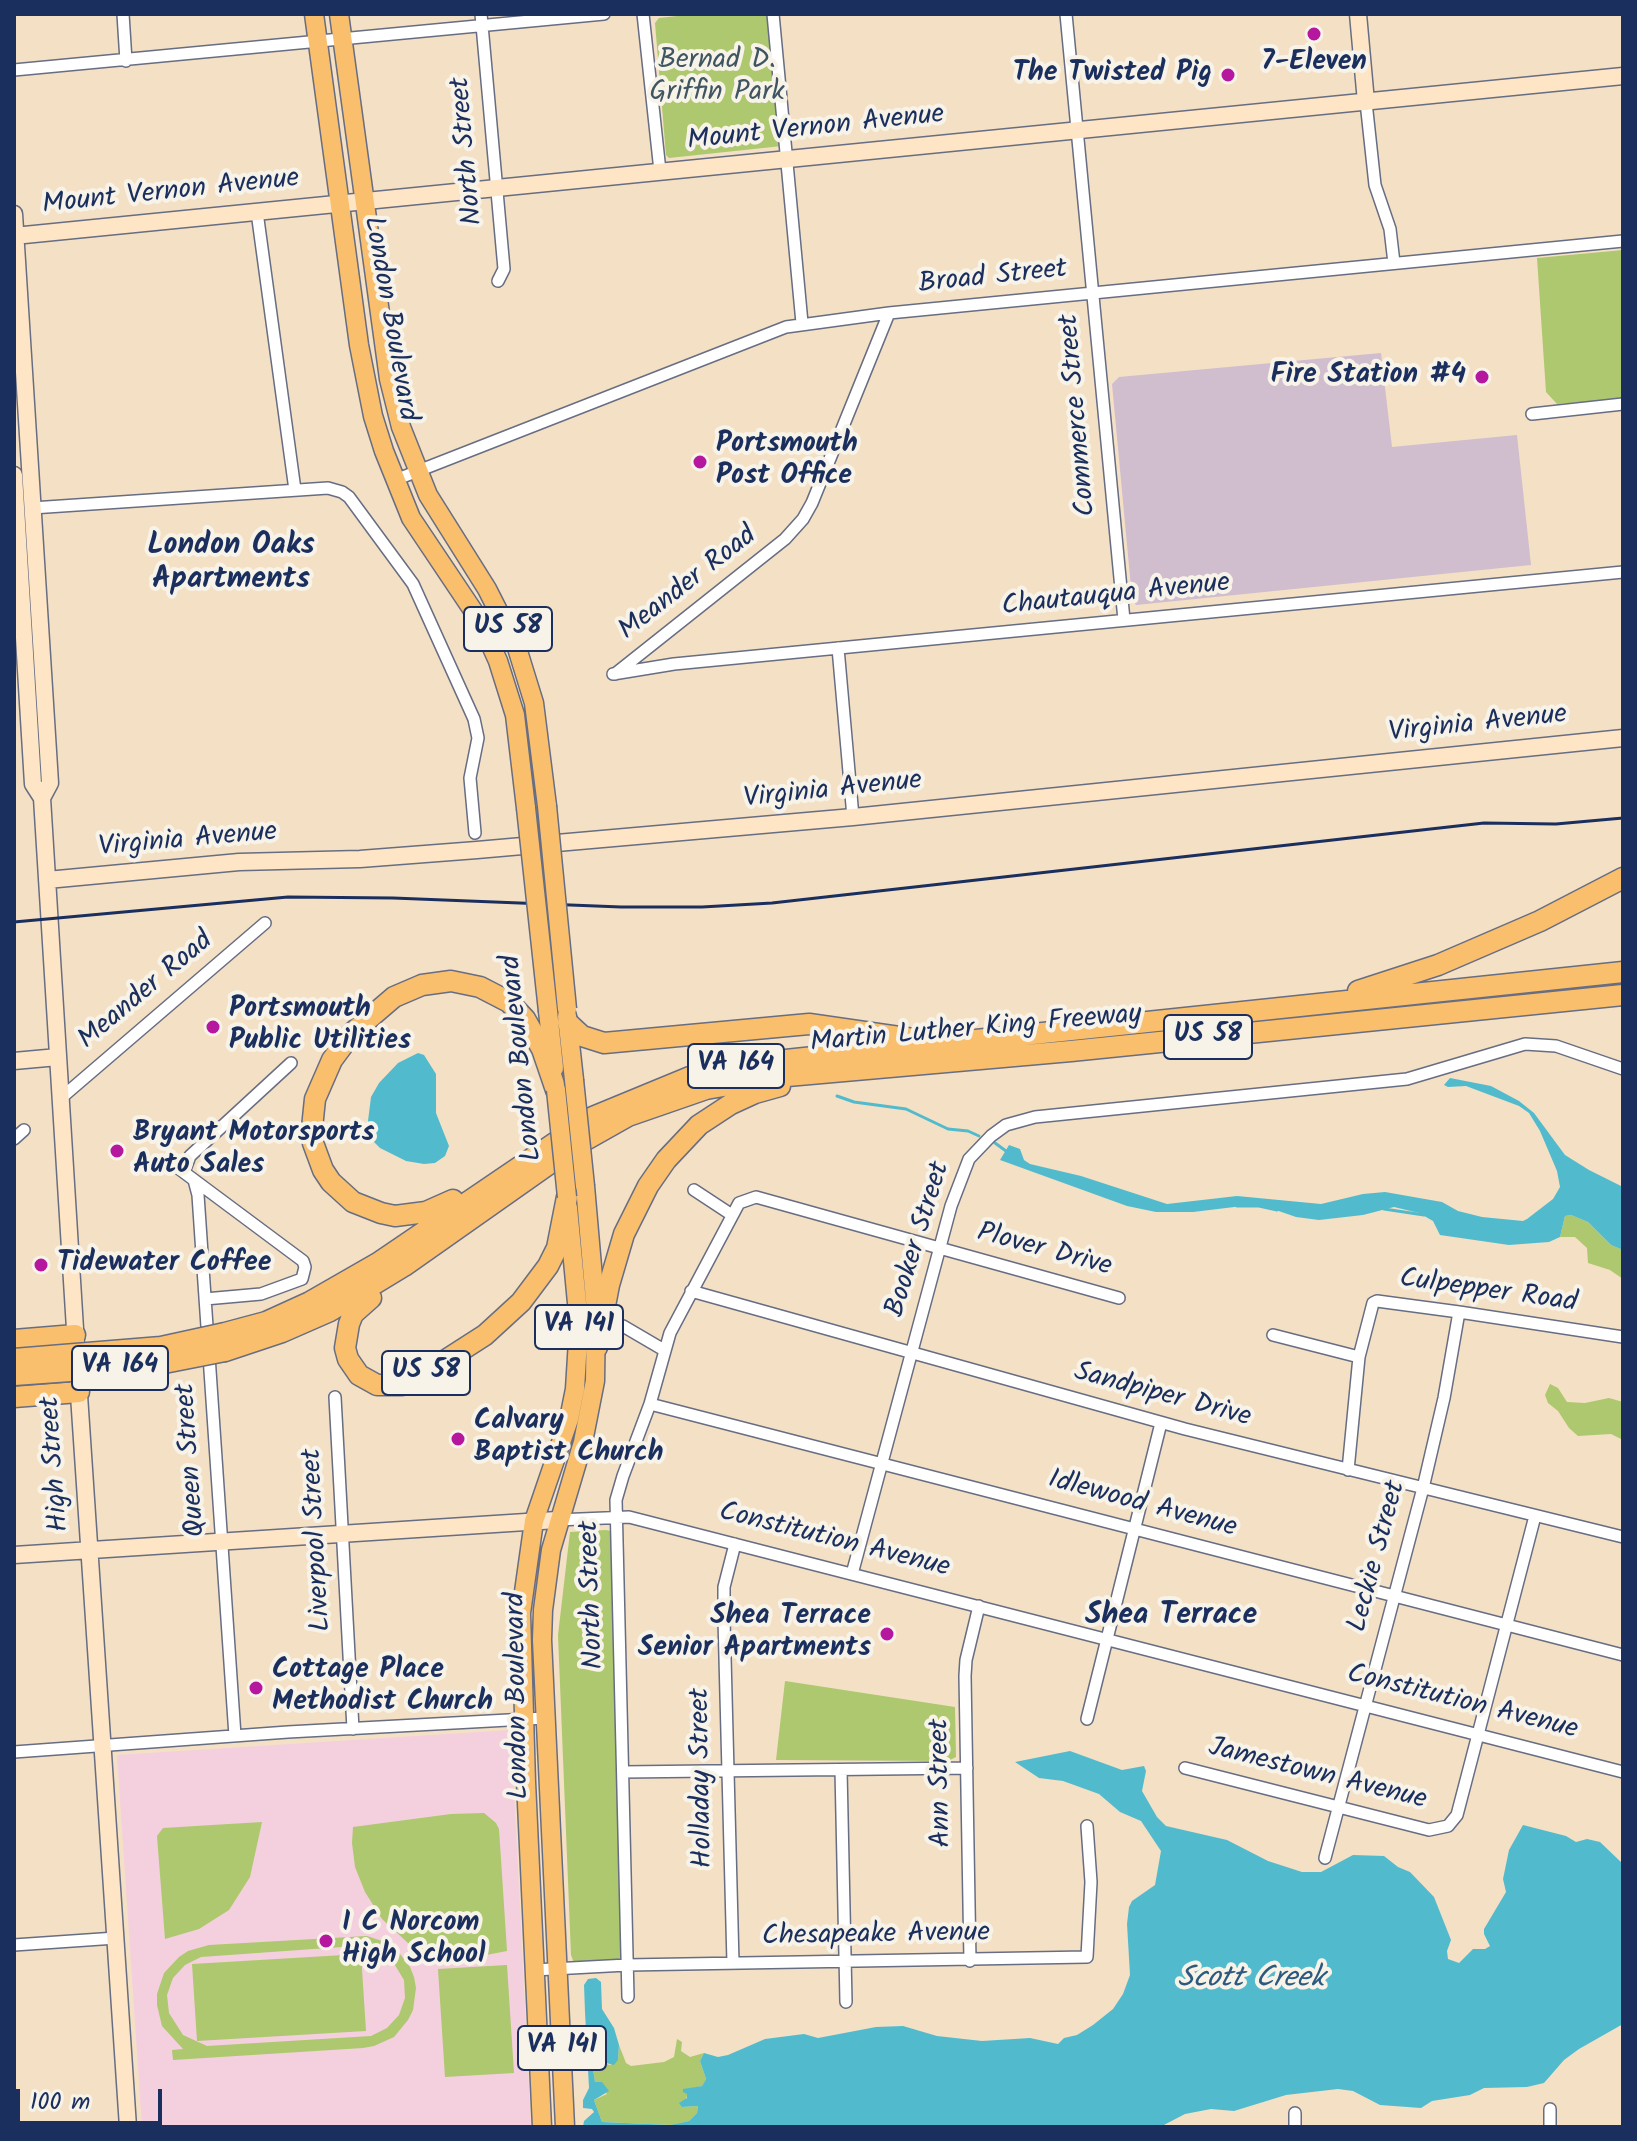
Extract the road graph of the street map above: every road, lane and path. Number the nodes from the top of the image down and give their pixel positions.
1 (123, 14) edge
2 (314, 14) edge
3 (339, 14) edge
4 (604, 14) edge
5 (643, 14) edge
6 (773, 14) edge
7 (1066, 14) edge
8 (1358, 14) edge
9 (482, 20) edge
10 (343, 39) junction
11 (318, 42) junction
12 (126, 61) junction
13 (14, 70) edge
14 (1623, 76) edge
15 (1366, 102) junction
16 (1078, 131) junction
17 (787, 159) junction
18 (660, 171) junction
19 (497, 189) junction
20 (365, 201) junction
21 (340, 203) junction
22 (257, 212) junction
23 (14, 214) edge
24 (15, 236) edge
25 (1623, 241) edge
26 (1394, 263) junction
27 (498, 281) dead end
28 (1094, 293) junction
29 (889, 313) junction
30 (802, 323) junction
31 (20, 394) edge
32 (1623, 404) edge
33 (1532, 414) dead end
34 (417, 471) junction
35 (14, 475) edge
36 (395, 480) junction
37 (295, 490) junction
38 (32, 508) junction
39 (1623, 572) edge
40 (1124, 620) junction
41 (26, 624) edge
42 (838, 648) junction
43 (614, 674) joint
44 (1623, 738) edge
45 (853, 817) junction
46 (475, 833) dead end
47 (1623, 878) edge
48 (47, 880) junction
49 (265, 923) dead end
50 (1623, 972) edge
51 (1623, 995) edge
52 (1564, 1003) junction
53 (1623, 1004) edge
54 (1295, 1007) junction
55 (561, 1015) junction
56 (973, 1041) junction
57 (58, 1057) junction
58 (14, 1061) edge
59 (291, 1063) dead end
60 (884, 1068) junction
61 (1623, 1069) edge
62 (565, 1085) junction
63 (61, 1098) junction
64 (24, 1130) dead end
65 (14, 1139) edge
66 (170, 1162) dead end
67 (520, 1164) junction
68 (189, 1176) junction
69 (694, 1190) dead end
70 (576, 1192) junction
71 (732, 1215) junction
72 (939, 1248) junction
73 (427, 1250) junction
74 (691, 1291) junction
75 (1119, 1298) dead end
76 (205, 1299) junction
77 (1459, 1312) junction
78 (623, 1326) dead end
79 (75, 1335) junction
80 (1273, 1335) dead end
81 (1623, 1337) edge
82 (14, 1340) edge
83 (225, 1342) junction
84 (597, 1347) junction
85 (664, 1350) junction
86 (911, 1353) junction
87 (1359, 1357) junction
88 (14, 1359) edge
89 (14, 1375) edge
90 (79, 1392) junction
91 (14, 1397) edge
92 (335, 1397) dead end
93 (650, 1404) junction
94 (1161, 1423) junction
95 (882, 1463) junction
96 (1348, 1470) junction
97 (1423, 1488) junction
98 (616, 1516) junction
99 (1535, 1516) junction
100 (557, 1520) junction
101 (534, 1521) junction
102 (1133, 1528) junction
103 (342, 1534) junction
104 (1623, 1537) edge
105 (222, 1542) junction
106 (735, 1544) junction
107 (89, 1551) junction
108 (14, 1555) edge
109 (852, 1574) junction
110 (1394, 1595) junction
111 (979, 1606) junction
112 (1506, 1624) junction
113 (1105, 1639) junction
114 (1623, 1655) edge
115 (1365, 1706) junction
116 (545, 1718) junction
117 (524, 1719) junction
118 (1087, 1719) dead end
119 (353, 1729) junction
120 (1478, 1735) junction
121 (235, 1736) junction
122 (104, 1745) junction
123 (14, 1752) edge
124 (967, 1768) junction
125 (1185, 1768) dead end
126 (728, 1770) junction
127 (841, 1770) junction
128 (623, 1772) junction
129 (1623, 1772) edge
130 (1338, 1807) junction
131 (1087, 1826) dead end
132 (1325, 1858) dead end
133 (116, 1938) junction
134 (14, 1945) edge
135 (970, 1961) junction
136 (845, 1962) junction
137 (733, 1963) junction
138 (627, 1965) junction
139 (559, 1969) junction
140 (534, 1970) junction
141 (628, 1997) dead end
142 (846, 2002) dead end
143 (1550, 2109) dead end
144 (1295, 2113) dead end
145 (128, 2127) edge
146 (542, 2127) edge
147 (565, 2127) edge
148 (1295, 2127) edge
149 (1550, 2127) edge

1 - 12 street
2 - 11 main road, London Boulevard / US 58
3 - 10 main road, London Boulevard / US 58
4 - 9 street
5 - 18 street
6 - 17 street
7 - 16 street, Commerce Street
8 - 15 street
9 - 10 street
9 - 19 street, North Street
10 - 11 street
10 - 20 main road, London Boulevard / US 58
11 - 12 street
11 - 21 main road, London Boulevard / US 58
12 - 13 street
14 - 15 street, Mount Vernon Avenue
15 - 16 street, Mount Vernon Avenue
15 - 26 street
16 - 17 street, Mount Vernon Avenue
16 - 28 street, Commerce Street
17 - 18 street, Mount Vernon Avenue
17 - 30 street
18 - 19 street, Mount Vernon Avenue
19 - 20 street, Mount Vernon Avenue
19 - 27 street, North Street
20 - 21 street, Mount Vernon Avenue
20 - 34 main road, London Boulevard / US 58
21 - 22 street, Mount Vernon Avenue
21 - 36 main road, London Boulevard / US 58
22 - 24 street, Mount Vernon Avenue
22 - 37 street
23 - 24 street, High Street
24 - 31 street, High Street
25 - 26 street, Broad Street
26 - 28 street, Broad Street
28 - 29 street, Broad Street
28 - 40 street, Commerce Street
29 - 30 street, Broad Street
29 - 43 street, Meander Road
30 - 34 street, Broad Street
31 - 38 street, High Street
32 - 33 street
34 - 36 street, Broad Street
34 - 55 main road, London Boulevard / US 58, bridge
35 - 41 street, High Street
36 - 55 main road, London Boulevard / US 58, bridge
37 - 38 street
37 - 46 street
38 - 41 street, High Street
39 - 40 street, Chautauqua Avenue
40 - 42 street, Chautauqua Avenue
41 - 48 street, High Street
42 - 43 street, Chautauqua Avenue
42 - 45 street
44 - 45 street, Virginia Avenue
45 - 48 street, Virginia Avenue
47 - 54 highway
48 - 57 street, High Street
49 - 63 street, Meander Road
50 - 54 highway, Martin Luther King Freeway / US 58
51 - 52 highway, Martin Luther King Freeway / US 58
52 - 53 highway
52 - 60 highway, Martin Luther King Freeway / US 58
54 - 56 highway, Martin Luther King Freeway / US 58
55 - 56 highway, US 58
55 - 62 main road, London Boulevard / US 58
56 - 67 highway, Martin Luther King Freeway / VA 164
57 - 58 street
57 - 63 street, High Street
59 - 68 street
60 - 73 highway, Martin Luther King Freeway / US 58
60 - 84 highway
61 - 72 street, Booker Street
62 - 67 highway
62 - 70 main road, London Boulevard / US 58, bridge
63 - 79 street, High Street
64 - 65 street
66 - 68 street
67 - 83 highway, VA 164
68 - 76 street, Queen Street
68 - 76 street
69 - 71 street
70 - 73 highway, US 58
70 - 84 main road, London Boulevard / VA 141
70 - 101 main road, London Boulevard / VA 141
71 - 72 street, Plover Drive
71 - 74 street, North Street
72 - 75 street, Plover Drive
72 - 86 street, Booker Street
73 - 83 highway, VA 164
74 - 85 street, North Street
74 - 86 street, Sandpiper Drive
76 - 105 street, Queen Street
77 - 81 street, Culpepper Road
77 - 87 street, Culpepper Road
77 - 97 street, Leckie Street
78 - 85 street
79 - 82 highway
79 - 90 street, High Street
80 - 87 street
83 - 88 highway, VA 164, bridge
83 - 89 highway, VA 164, bridge
84 - 100 main road, London Boulevard / VA 141
85 - 93 street, North Street
86 - 94 street, Sandpiper Drive
86 - 95 street, Booker Street
87 - 96 street, Culpepper Road
90 - 91 highway
90 - 107 street, High Street
92 - 103 street, Liverpool Street
93 - 95 street, Idlewood Avenue
93 - 98 street, North Street
94 - 96 street, Sandpiper Drive
94 - 102 street
95 - 102 street, Idlewood Avenue
95 - 109 street, Booker Street
96 - 97 street, Sandpiper Drive
97 - 99 street, Sandpiper Drive
97 - 110 street, Leckie Street
98 - 100 street, Constitution Avenue
98 - 106 street, Constitution Avenue
98 - 128 street, North Street
99 - 104 street, Sandpiper Drive
99 - 112 street
100 - 101 street, Constitution Avenue
100 - 116 main road, London Boulevard / VA 141
101 - 103 street, Constitution Avenue
101 - 117 main road, London Boulevard / VA 141
102 - 110 street, Idlewood Avenue
102 - 113 street
103 - 105 street, Constitution Avenue
103 - 119 street, Liverpool Street
105 - 107 street, Constitution Avenue
105 - 121 street, Queen Street
106 - 109 street, Constitution Avenue
106 - 126 street, Holladay Street
107 - 108 street, Constitution Avenue
107 - 122 street, High Street
109 - 111 street, Constitution Avenue
110 - 112 street, Idlewood Avenue
110 - 115 street, Leckie Street
111 - 113 street, Constitution Avenue
111 - 124 street, Ann Street
112 - 114 street, Idlewood Avenue
112 - 120 street
113 - 115 street, Constitution Avenue
113 - 118 street
115 - 120 street, Constitution Avenue
115 - 130 street, Leckie Street
116 - 117 street
116 - 139 main road, London Boulevard / VA 141
117 - 119 street
117 - 140 main road, London Boulevard / VA 141
119 - 121 street
120 - 129 street, Constitution Avenue
120 - 130 street, Jamestown Avenue
121 - 122 street
122 - 123 street
122 - 133 street, High Street
124 - 127 street
124 - 135 street, Ann Street
125 - 130 street, Jamestown Avenue
126 - 127 street
126 - 128 street
126 - 137 street, Holladay Street
127 - 136 street
128 - 138 street, North Street
130 - 132 street, Leckie Street
131 - 135 street, Chesapeake Avenue
133 - 134 street
133 - 145 street, High Street
135 - 136 street, Chesapeake Avenue
136 - 137 street, Chesapeake Avenue
136 - 142 street
137 - 138 street, Chesapeake Avenue
138 - 139 street, Chesapeake Avenue
138 - 141 street, North Street
139 - 140 street, Chesapeake Avenue
139 - 147 main road, London Boulevard / VA 141
140 - 146 main road, London Boulevard / VA 141
143 - 149 street
144 - 148 street

